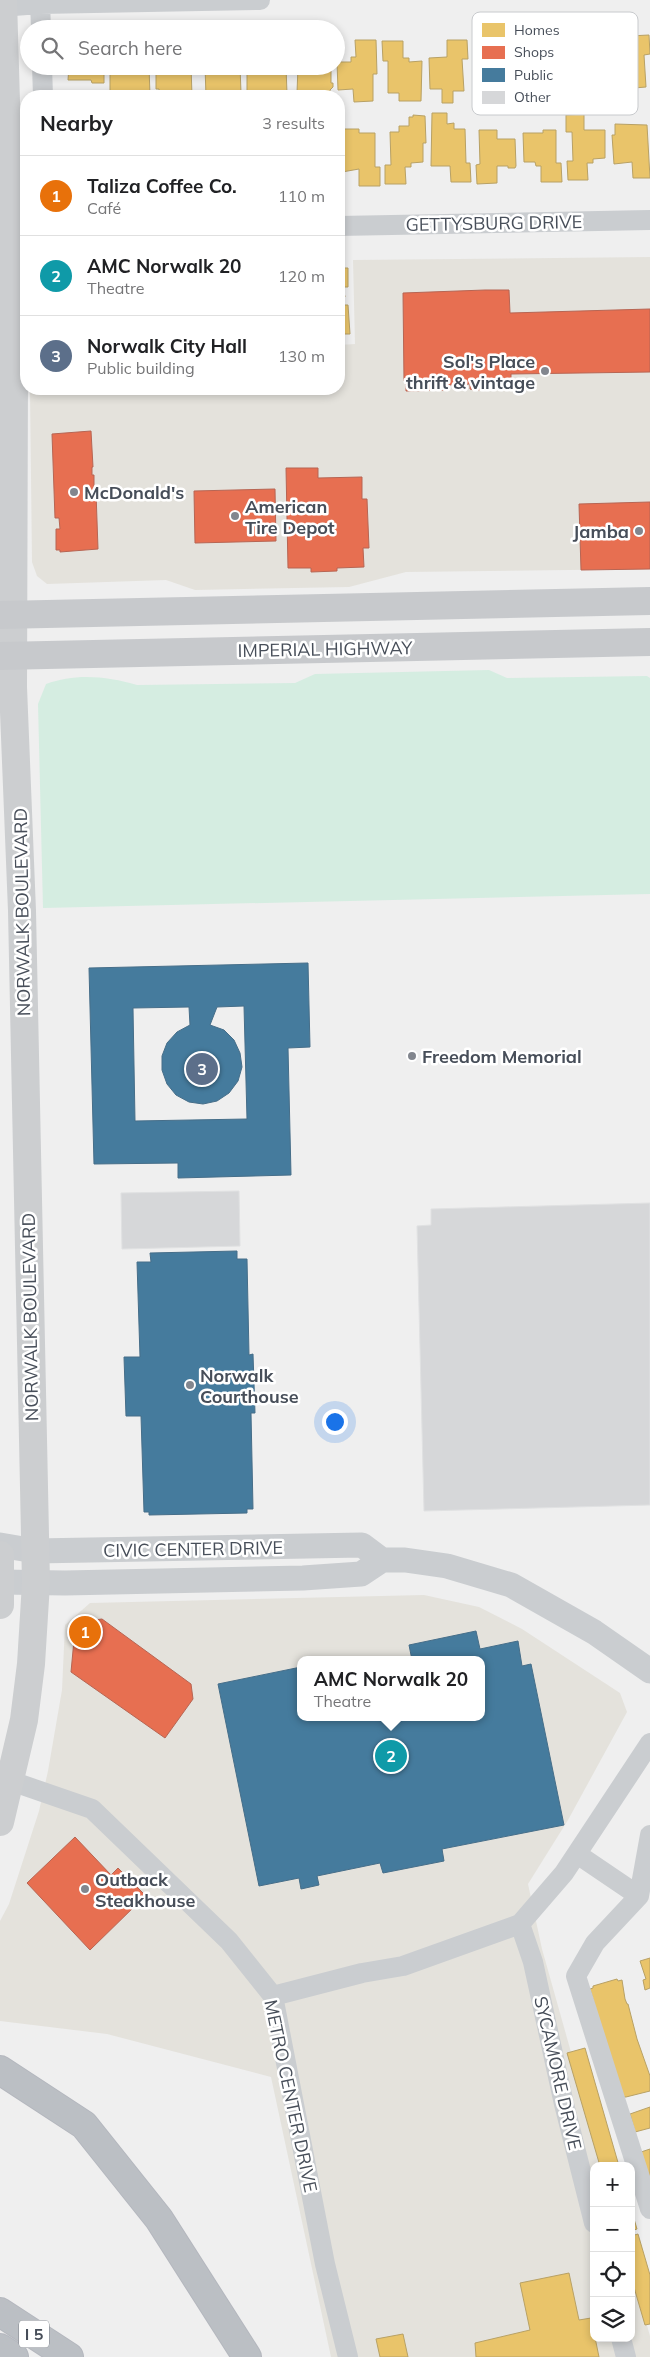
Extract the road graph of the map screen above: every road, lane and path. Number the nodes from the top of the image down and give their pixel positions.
1 (260, 0) edge
2 (40, 2) edge
3 (2, 5) edge
4 (41, 20) edge
5 (42, 75) edge
6 (43, 90) edge
7 (650, 220) edge
8 (345, 226) edge
9 (650, 601) edge
10 (6, 615) edge
11 (650, 642) edge
12 (7, 656) edge
13 (0, 1546) edge
14 (35, 1551) junction
15 (0, 1555) edge
16 (382, 1560) junction
17 (36, 1583) junction
18 (0, 1593) edge
19 (650, 1671) edge
20 (650, 1742) edge
21 (11, 1781) junction
22 (0, 1822) edge
23 (650, 1835) edge
24 (577, 1854) junction
25 (638, 1896) junction
26 (520, 1924) junction
27 (273, 1996) junction
28 (0, 2070) edge
29 (590, 2207) edge
30 (650, 2208) edge
31 (0, 2312) edge
32 (622, 2342) edge
33 (0, 2348) edge
34 (14, 2357) edge
35 (69, 2357) edge
36 (247, 2357) edge
37 (348, 2357) edge
38 (626, 2357) edge

1 - 2 street
2 - 3 street
2 - 4 street
3 - 10 main road, NORWALK BOULEVARD
5 - 6 street
7 - 8 street, GETTYSBURG DRIVE
9 - 10 main road
10 - 12 main road, NORWALK BOULEVARD
11 - 12 main road, IMPERIAL HIGHWAY
12 - 14 main road, NORWALK BOULEVARD
13 - 14 street, CIVIC CENTER DRIVE
14 - 16 street, CIVIC CENTER DRIVE
14 - 17 main road, NORWALK BOULEVARD
15 - 18 main road
16 - 17 street, CIVIC CENTER DRIVE
16 - 19 street
17 - 18 street, CIVIC CENTER DRIVE
17 - 21 main road, NORWALK BOULEVARD
20 - 24 street
21 - 22 main road, NORWALK BOULEVARD
21 - 27 street, METRO CENTER DRIVE
23 - 25 street
24 - 25 street
24 - 26 street
25 - 30 street
26 - 27 street
26 - 29 street, SYCAMORE DRIVE
27 - 37 street, METRO CENTER DRIVE
28 - 36 highway
31 - 35 highway, I 5
32 - 38 street
33 - 34 highway

